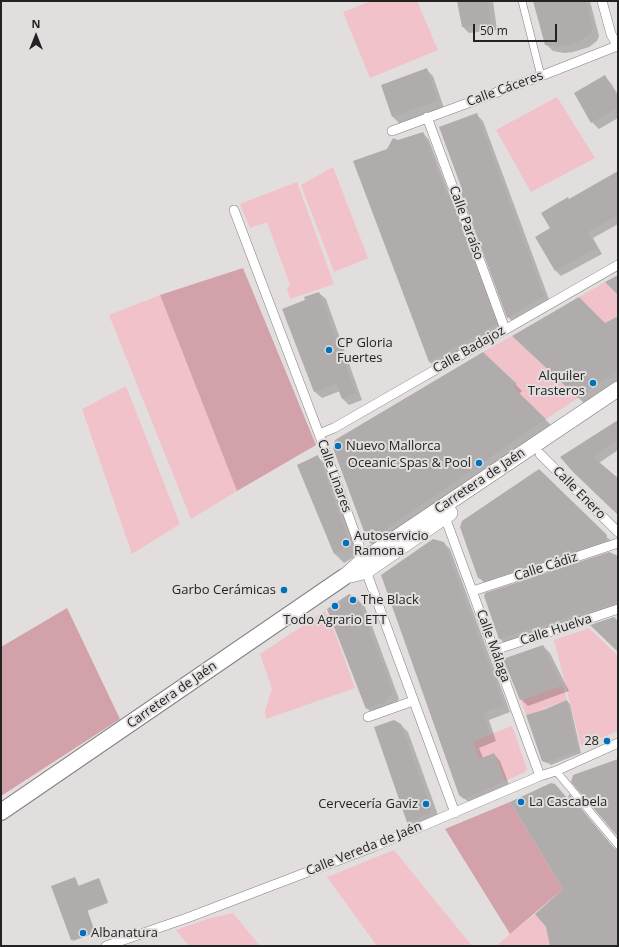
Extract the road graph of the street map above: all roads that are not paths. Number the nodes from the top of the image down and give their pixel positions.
1 (522, 1) edge
2 (602, 1) edge
3 (614, 33) edge
4 (618, 46) edge
5 (541, 76) junction
6 (427, 118) junction
7 (392, 131) dead end
8 (234, 210) dead end
9 (618, 265) edge
10 (505, 329) junction
11 (618, 389) edge
12 (618, 401) edge
13 (319, 434) junction
14 (540, 454) junction
15 (445, 517) junction
16 (618, 532) edge
17 (618, 543) edge
18 (364, 565) junction
19 (344, 577) joint
20 (473, 591) junction
21 (616, 612) edge
22 (495, 650) junction
23 (413, 701) junction
24 (368, 717) dead end
25 (617, 745) edge
26 (556, 770) junction
27 (540, 776) junction
28 (1, 812) edge
29 (455, 813) junction
30 (618, 844) edge
31 (106, 946) edge

1 - 5 street
2 - 3 street
3 - 4 street
4 - 5 street, Calle Cáceres
5 - 6 street, Calle Cáceres
6 - 7 street, Calle Cáceres
6 - 10 street, Calle Paraíso
8 - 13 street, Calle Linares
9 - 10 street, Calle Badajoz
10 - 13 street, Calle Badajoz
11 - 18 main road, Carretera de Jaén
12 - 14 main road, Carretera de Jaén
13 - 18 street, Calle Linares
14 - 15 main road, Carretera de Jaén
14 - 16 street, Calle Enero
15 - 18 main road, Carretera de Jaén
15 - 20 street, Calle Málaga
17 - 20 street, Calle Cádiz
18 - 19 main road, Carretera de Jaén
18 - 23 street, Calle Linares
19 - 28 highway, Carretera de Jaén
20 - 22 street, Calle Málaga
21 - 22 street, Calle Huelva
22 - 27 street, Calle Málaga
23 - 24 street
23 - 29 street, Calle Linares
25 - 26 street, Calle Vereda de Jaén
26 - 27 street, Calle Vereda de Jaén
26 - 30 street
27 - 29 street, Calle Vereda de Jaén
29 - 31 street, Calle Vereda de Jaén

